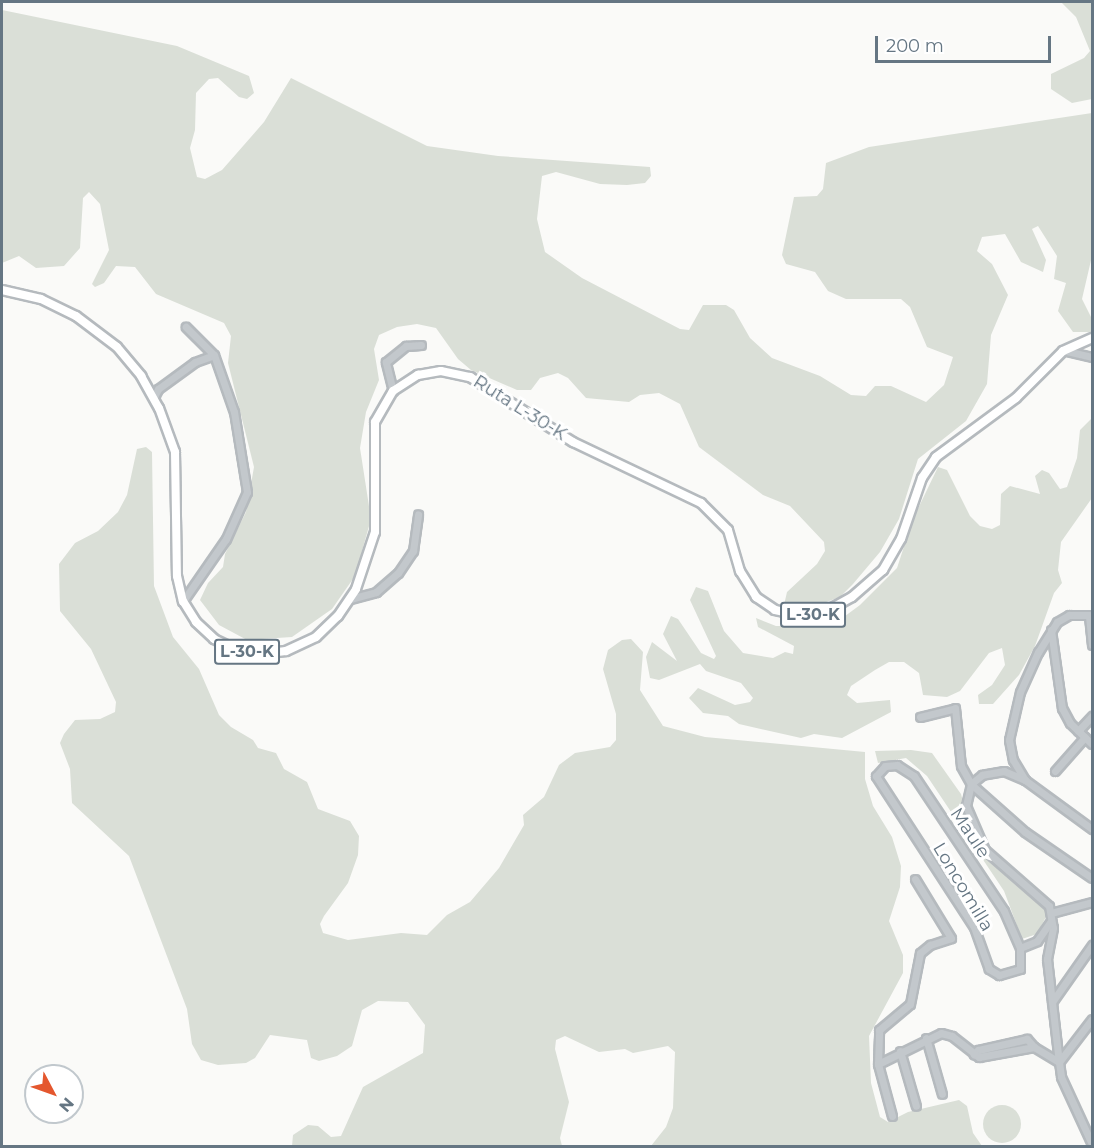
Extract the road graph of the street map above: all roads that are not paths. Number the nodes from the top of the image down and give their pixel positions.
1 (2, 290) edge
2 (186, 327) dead end
3 (1092, 338) edge
4 (421, 345) dead end
5 (1063, 351) junction
6 (214, 355) junction
7 (1092, 357) edge
8 (393, 391) junction
9 (154, 398) junction
10 (418, 514) dead end
11 (350, 599) junction
12 (183, 601) junction
13 (1051, 630) junction
14 (1092, 645) edge
15 (1092, 716) edge
16 (920, 717) dead end
17 (1078, 731) junction
18 (1084, 737) junction
19 (1092, 744) edge
20 (1055, 771) dead end
21 (876, 776) joint
22 (1025, 780) junction
23 (971, 784) junction
24 (1092, 829) edge
25 (1092, 878) edge
26 (915, 879) dead end
27 (1092, 902) edge
28 (1051, 917) junction
29 (1037, 941) junction
30 (1092, 945) edge
31 (1046, 947) junction
32 (1020, 948) junction
33 (1053, 1002) junction
34 (1092, 1019) edge
35 (926, 1038) junction
36 (900, 1051) junction
37 (1059, 1062) junction
38 (878, 1064) junction
39 (942, 1094) dead end
40 (916, 1106) dead end
41 (892, 1116) dead end
42 (1092, 1144) edge

1 - 9 main road, Ruta L-30-K / L-30-K
2 - 6 street
3 - 5 main road, L-30-K
4 - 8 street
5 - 7 street
5 - 8 main road, Ruta L-30-K / L-30-K
6 - 9 street
6 - 12 street
8 - 11 main road, Ruta L-30-K / L-30-K
9 - 12 main road, Ruta L-30-K / L-30-K
10 - 11 street
11 - 12 main road, Ruta L-30-K / L-30-K
13 - 14 street
13 - 17 street
13 - 22 street
15 - 17 street
16 - 23 street
17 - 18 street
18 - 19 street
18 - 20 street
21 - 32 street, Maule
21 - 32 street, Loncomilla
22 - 23 street
22 - 24 street
23 - 25 street
23 - 28 street
26 - 38 street
27 - 28 street
28 - 29 street
28 - 31 street
29 - 31 street
29 - 32 street
30 - 33 street
31 - 33 street
33 - 37 street
34 - 37 street
35 - 36 street
35 - 37 street
35 - 39 street
36 - 38 street
36 - 40 street
37 - 42 street
38 - 41 street

